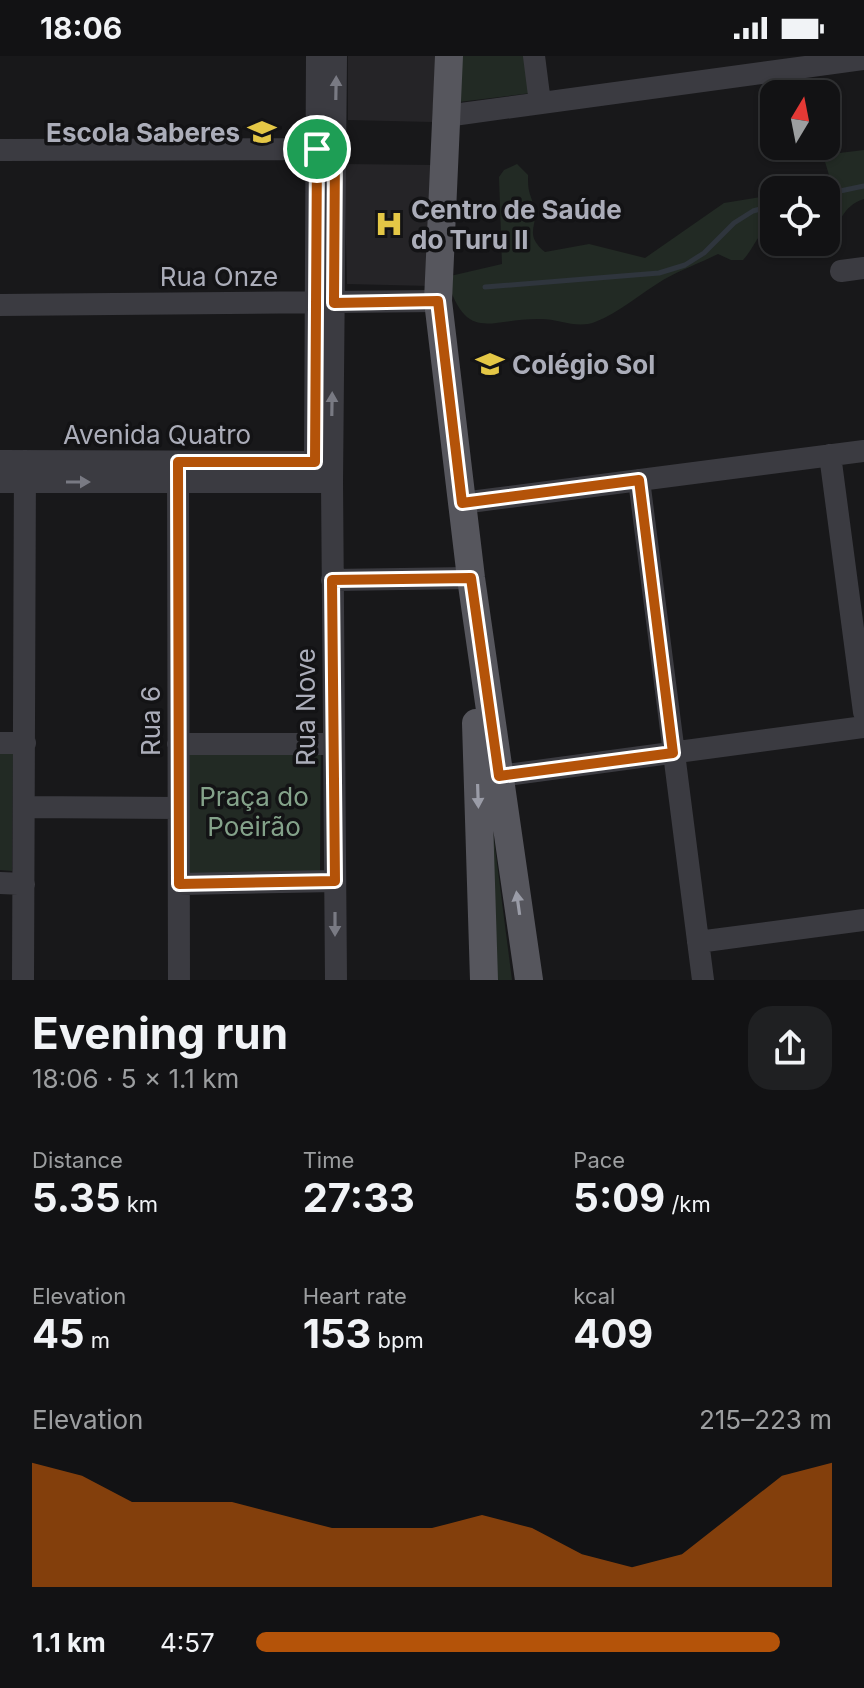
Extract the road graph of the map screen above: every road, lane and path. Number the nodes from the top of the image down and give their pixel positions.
1 (317, 56) edge
2 (336, 56) edge
3 (449, 56) edge
4 (534, 56) edge
5 (864, 59) edge
6 (722, 67) edge
7 (540, 103) junction
8 (446, 116) junction
9 (326, 149) junction
10 (0, 150) edge
11 (864, 268) edge
12 (841, 271) dead end
13 (438, 301) junction
14 (325, 303) junction
15 (0, 305) edge
16 (864, 451) edge
17 (830, 455) junction
18 (0, 461) edge
19 (315, 462) junction
20 (26, 472) junction
21 (178, 472) junction
22 (639, 480) junction
23 (0, 482) edge
24 (332, 482) junction
25 (462, 503) junction
26 (471, 578) junction
27 (332, 580) junction
28 (864, 712) edge
29 (864, 727) edge
30 (0, 743) edge
31 (25, 743) junction
32 (178, 744) junction
33 (334, 744) junction
34 (673, 753) junction
35 (499, 776) junction
36 (24, 807) junction
37 (178, 808) junction
38 (335, 881) junction
39 (0, 883) edge
40 (24, 884) junction
41 (179, 884) junction
42 (864, 920) edge
43 (698, 942) junction
44 (23, 980) edge
45 (179, 980) edge
46 (336, 980) edge
47 (484, 980) edge
48 (529, 980) edge
49 (703, 980) edge

1 - 9 street
9 -> 2 street
3 - 8 main road
4 - 7 street
5 - 6 street
6 - 7 street
7 - 8 street
8 - 13 main road
9 - 10 street
9 - 14 street
11 - 12 street
13 - 14 street, Rua Onze
13 - 25 main road
14 - 15 street, Rua Onze
14 - 19 street
24 -> 14 street, Rua Nove
16 - 17 street
17 - 22 street
17 - 28 street
18 - 20 street, Avenida Quatro
19 - 21 street, Avenida Quatro
19 - 24 street
20 - 21 street, Avenida Quatro
20 - 23 street, Avenida Quatro
20 - 31 street
21 - 24 street, Avenida Quatro
21 - 32 street, Rua 6
22 - 25 street
22 - 34 street
24 - 27 street, Rua Nove
25 - 26 main road
26 - 27 street
26 - 35 main road
26 -> 47 main road
27 - 33 street, Rua Nove
29 - 34 street
30 - 31 street
31 - 36 street
32 - 33 street
32 - 37 street, Rua 6
33 - 38 street, Rua Nove
34 - 35 street
34 - 43 street
48 -> 35 main road
36 - 37 street
36 - 40 street
37 - 41 street, Rua 6
38 - 41 street
38 -> 46 street, Rua Nove
39 - 40 street
40 - 44 street
41 - 45 street, Rua 6
42 - 43 street
43 - 49 street

